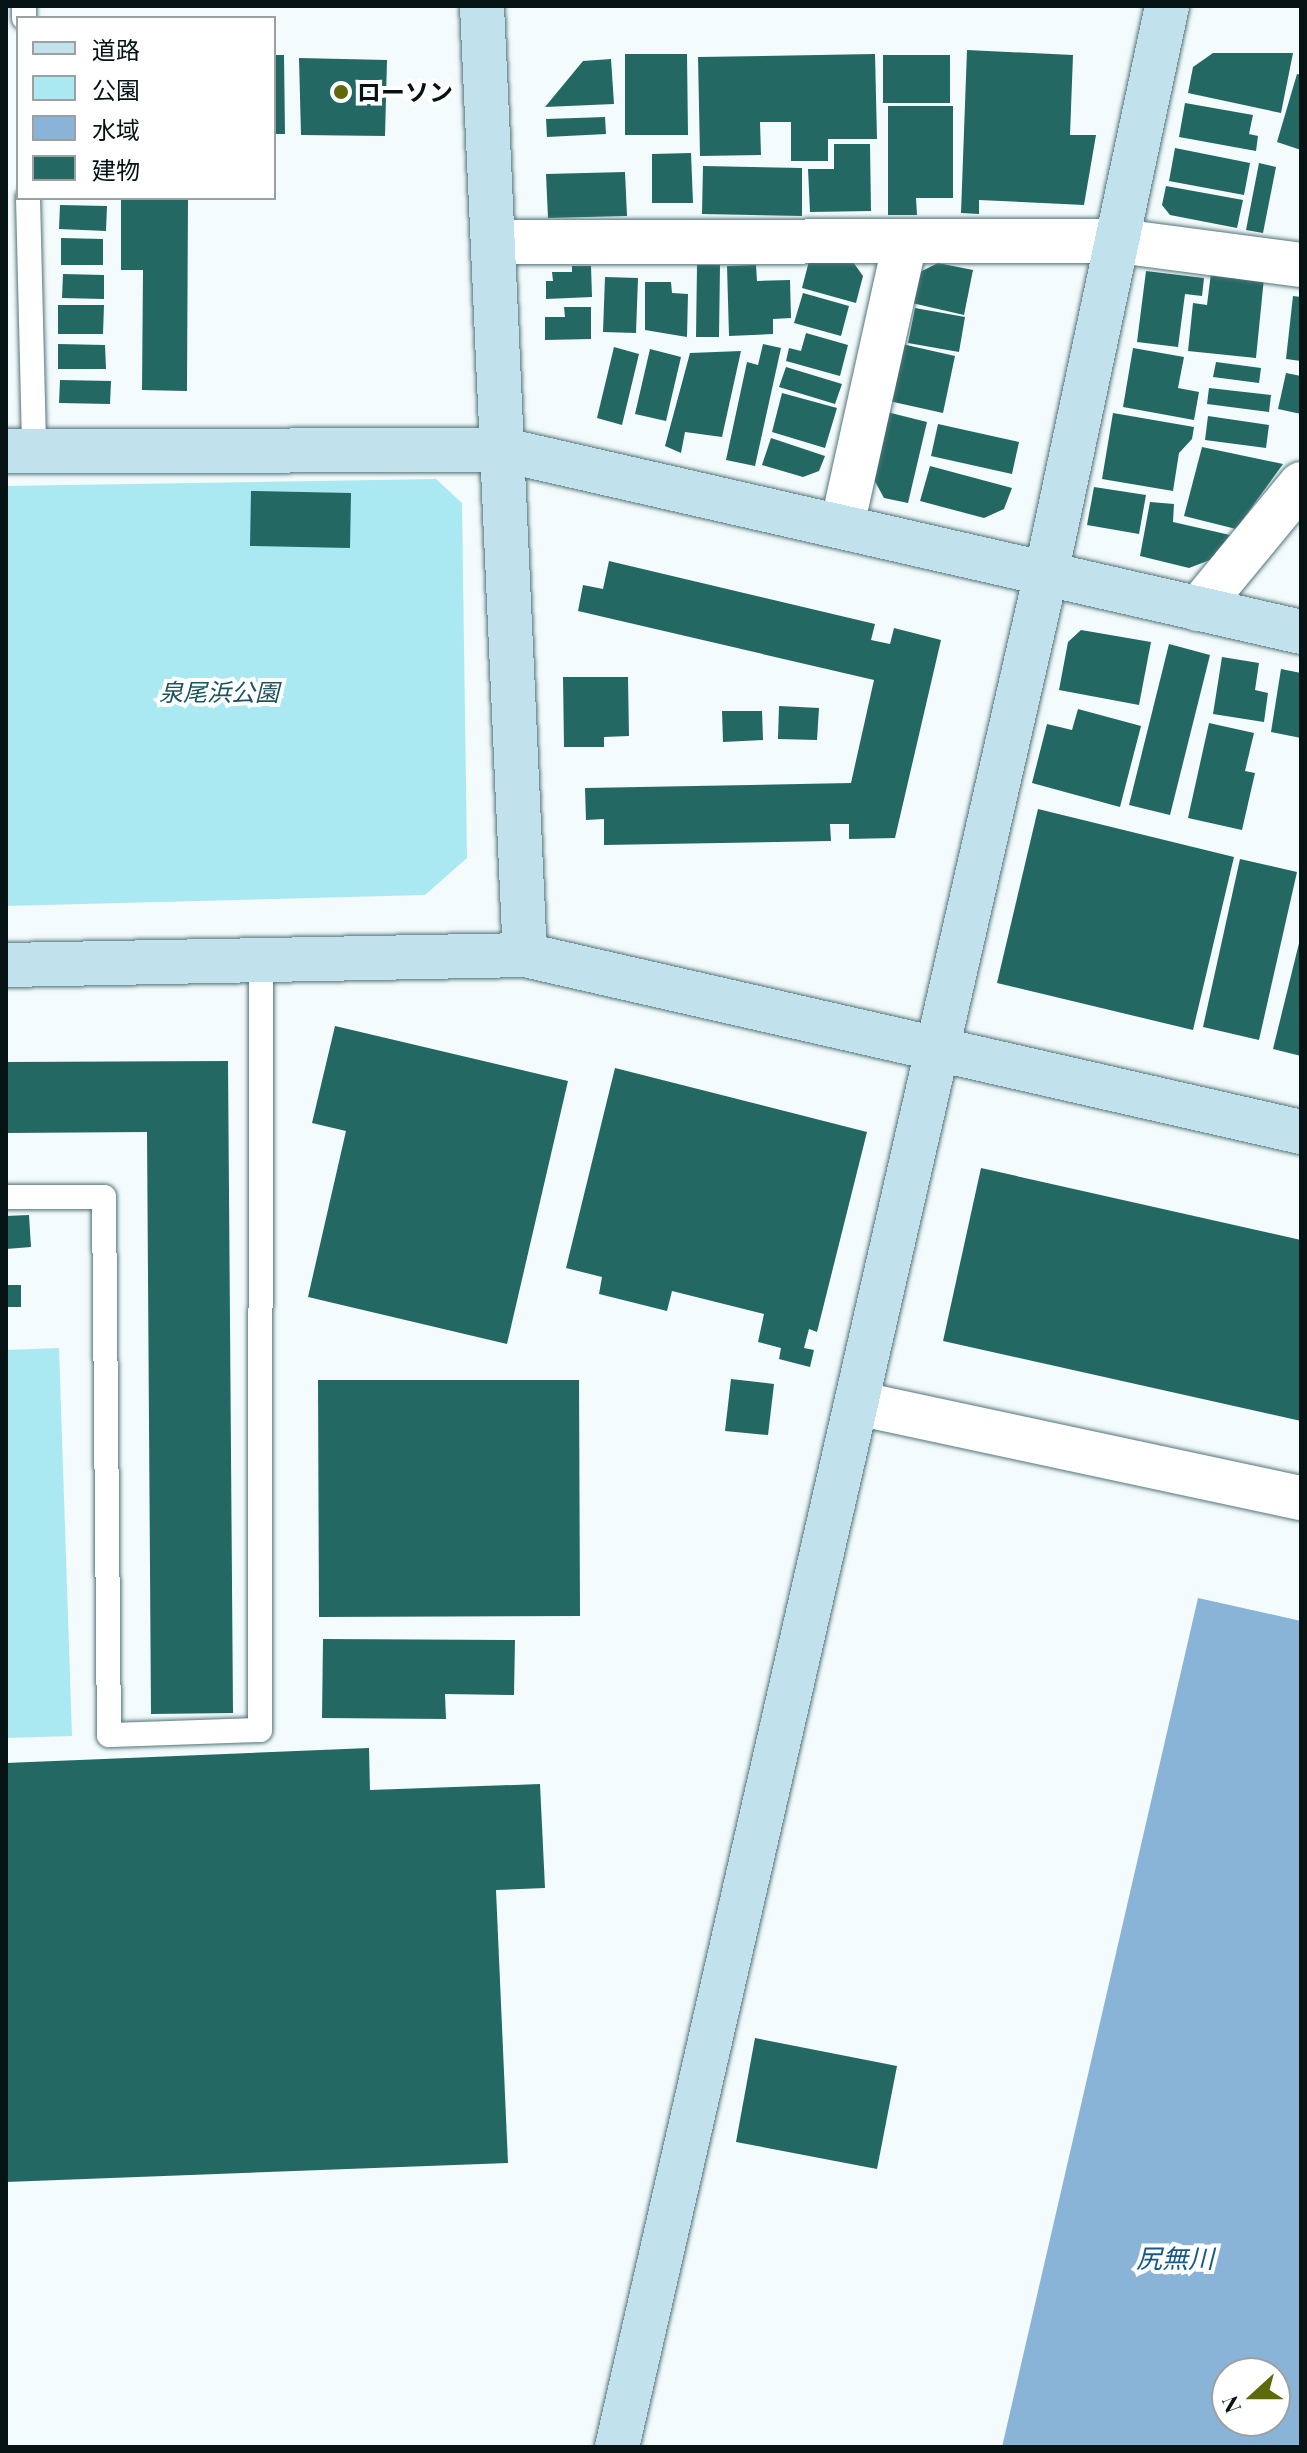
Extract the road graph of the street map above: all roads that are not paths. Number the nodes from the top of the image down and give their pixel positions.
1 (482, 6) edge
2 (1167, 6) edge
3 (28, 200) edge
4 (1119, 241) junction
5 (493, 242) junction
6 (905, 242) junction
7 (1301, 265) edge
8 (504, 450) junction
9 (20, 451) edge
10 (1301, 484) edge
11 (842, 526) junction
12 (1046, 574) junction
13 (1198, 609) junction
14 (1301, 632) edge
15 (525, 955) junction
16 (261, 963) junction
17 (6, 965) edge
18 (937, 1050) junction
19 (1301, 1132) edge
20 (6, 1197) edge
21 (857, 1403) junction
22 (1301, 1498) edge
23 (617, 2447) edge

1 - 5 street
2 - 4 street
3 - 9 lane
4 - 6 street
4 - 7 street
4 - 12 street
5 - 6 street
5 - 8 street
6 - 11 street
8 - 9 street
8 - 11 street
8 - 15 street
10 - 13 street
11 - 12 street
12 - 13 street
12 - 18 street
13 - 14 street
15 - 16 street
15 - 18 street
16 - 17 street
16 - 20 lane
18 - 19 street
18 - 21 street
21 - 22 street
21 - 23 street

